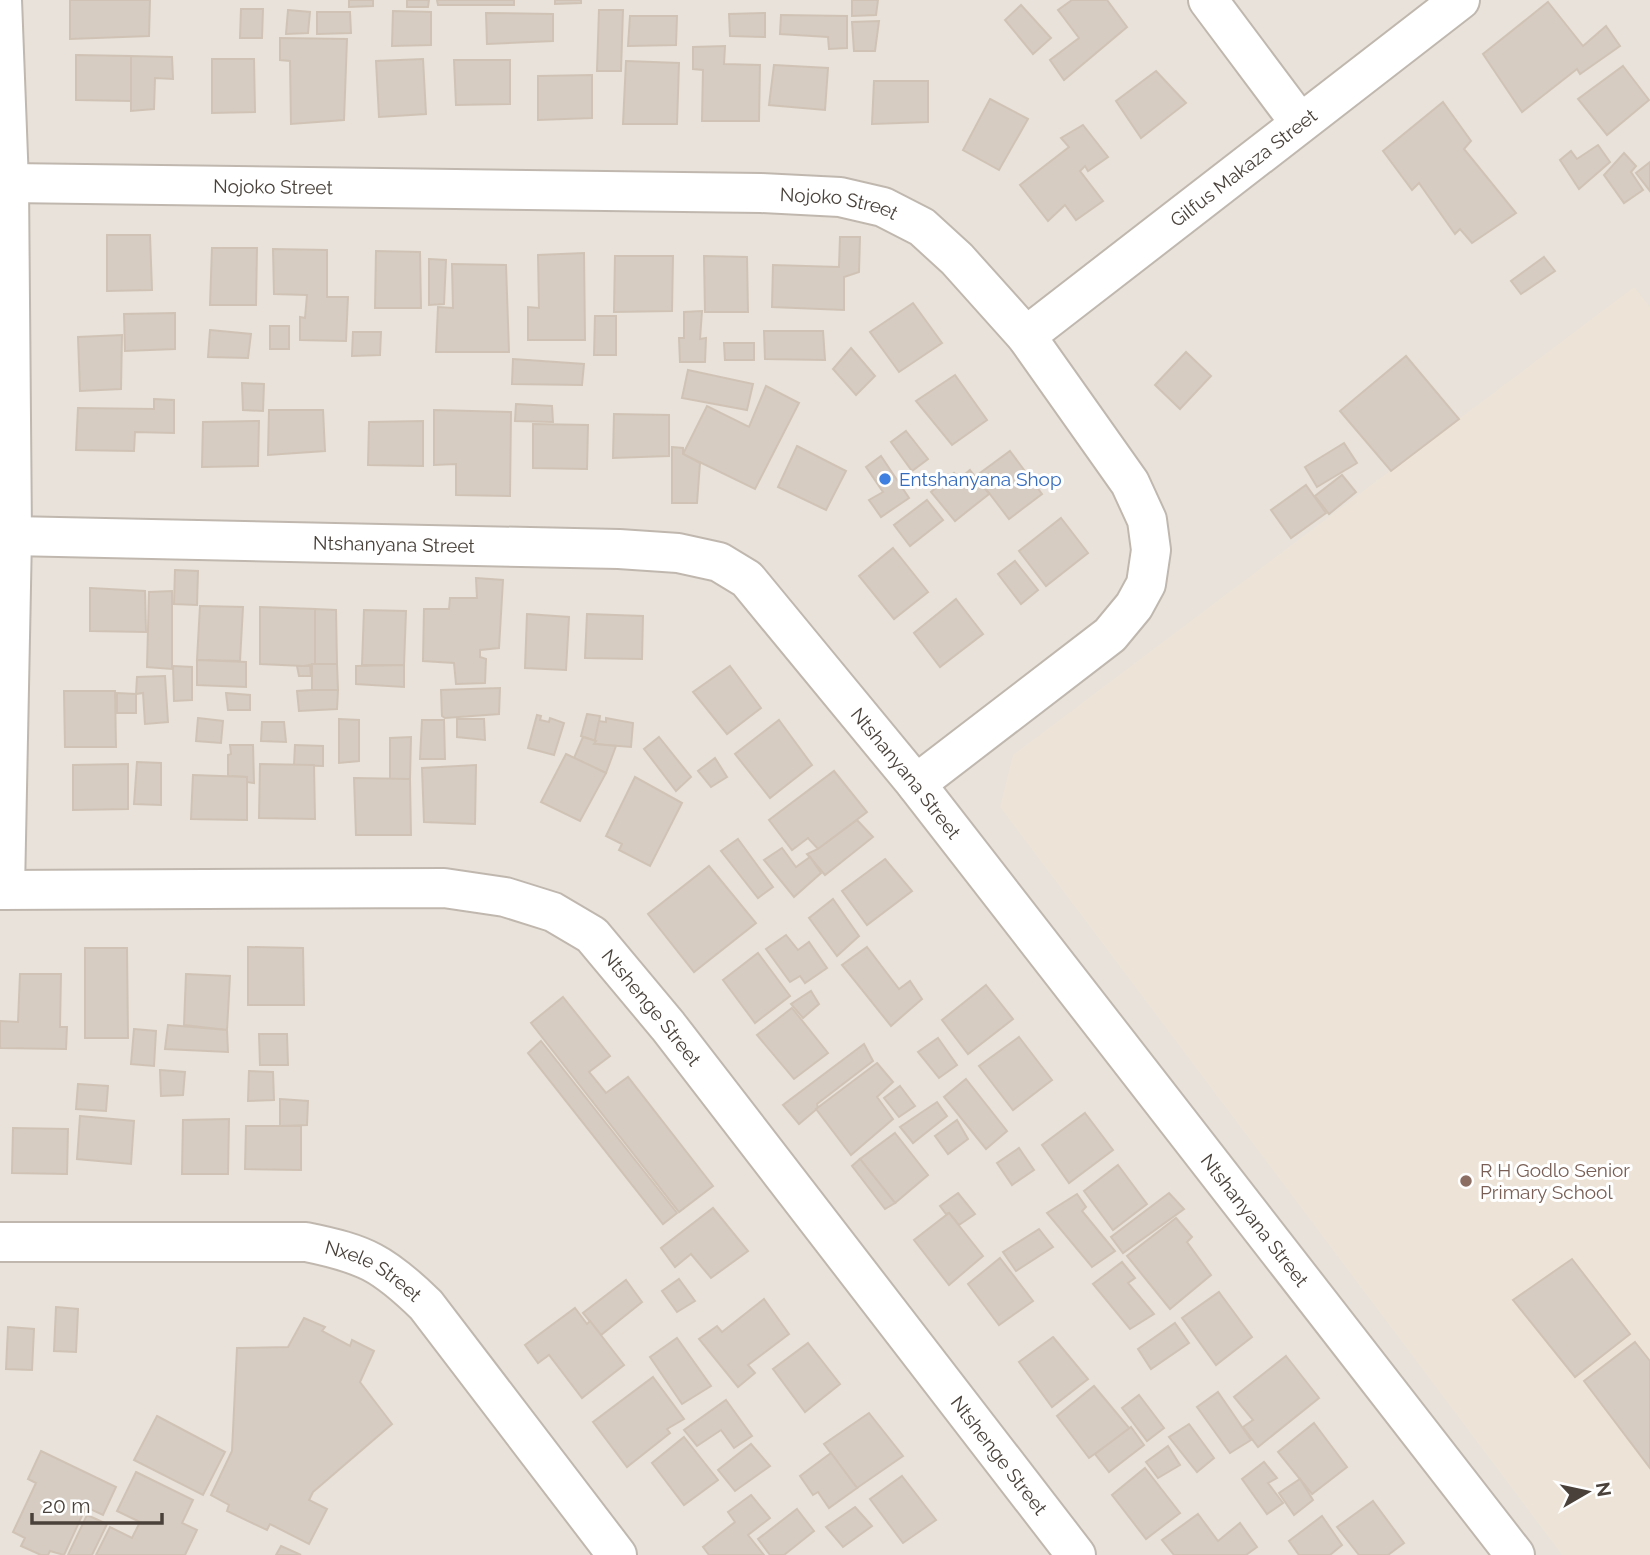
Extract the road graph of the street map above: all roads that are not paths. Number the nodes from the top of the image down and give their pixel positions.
1 (2, 0) edge
2 (1208, 0) edge
3 (1460, 0) edge
4 (1300, 123) junction
5 (9, 183) junction
6 (1026, 336) junction
7 (12, 536) junction
8 (916, 784) junction
9 (2, 890) edge
10 (0, 1242) edge
11 (617, 1555) edge
12 (1076, 1555) edge
13 (1515, 1555) edge

1 - 5 street
2 - 4 street
3 - 4 street, Gilfus Makaza Street
4 - 6 street, Gilfus Makaza Street
5 - 6 street, Nojoko Street
5 - 7 street
6 - 8 street, Nojoko Street
7 - 8 street, Ntshanyana Street
7 - 9 street
8 - 13 street, Ntshanyana Street
9 - 12 street, Ntshenge Street
10 - 11 street, Nxele Street

